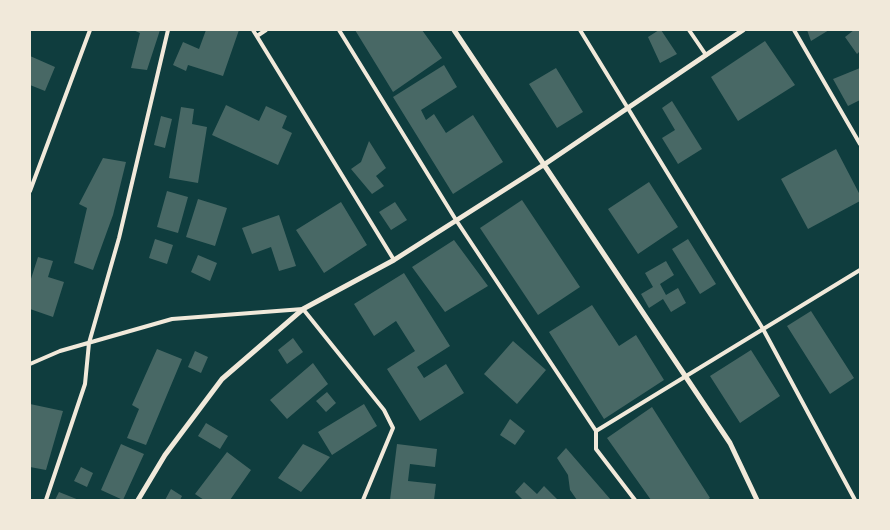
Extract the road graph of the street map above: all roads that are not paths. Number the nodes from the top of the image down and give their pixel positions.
1 (90, 30) edge
2 (168, 30) edge
3 (253, 30) edge
4 (266, 30) edge
5 (339, 30) edge
6 (454, 30) edge
7 (580, 30) edge
8 (689, 30) edge
9 (743, 30) edge
10 (794, 30) edge
11 (257, 36) junction
12 (706, 55) junction
13 (628, 108) junction
14 (860, 144) edge
15 (545, 164) junction
16 (30, 191) edge
17 (456, 220) junction
18 (394, 260) junction
19 (860, 270) edge
20 (302, 309) junction
21 (763, 330) junction
22 (89, 343) junction
23 (30, 364) edge
24 (686, 377) junction
25 (596, 431) junction
26 (46, 500) edge
27 (138, 500) edge
28 (363, 500) edge
29 (635, 500) edge
30 (757, 500) edge
31 (855, 500) edge

1 - 16 lane
2 - 22 lane
3 - 11 lane
4 - 11 lane
5 - 17 lane
6 - 15 street
7 - 13 lane
8 - 12 lane
9 - 12 street
10 - 14 lane
11 - 18 lane
12 - 13 street
13 - 15 street
13 - 21 lane
15 - 17 street
15 - 24 street
17 - 18 street
17 - 25 lane
18 - 20 street
19 - 21 lane
20 - 22 lane
20 - 27 street
20 - 28 lane
21 - 24 lane
21 - 31 lane
22 - 23 lane
22 - 26 lane
24 - 25 lane
24 - 30 street
25 - 29 lane

